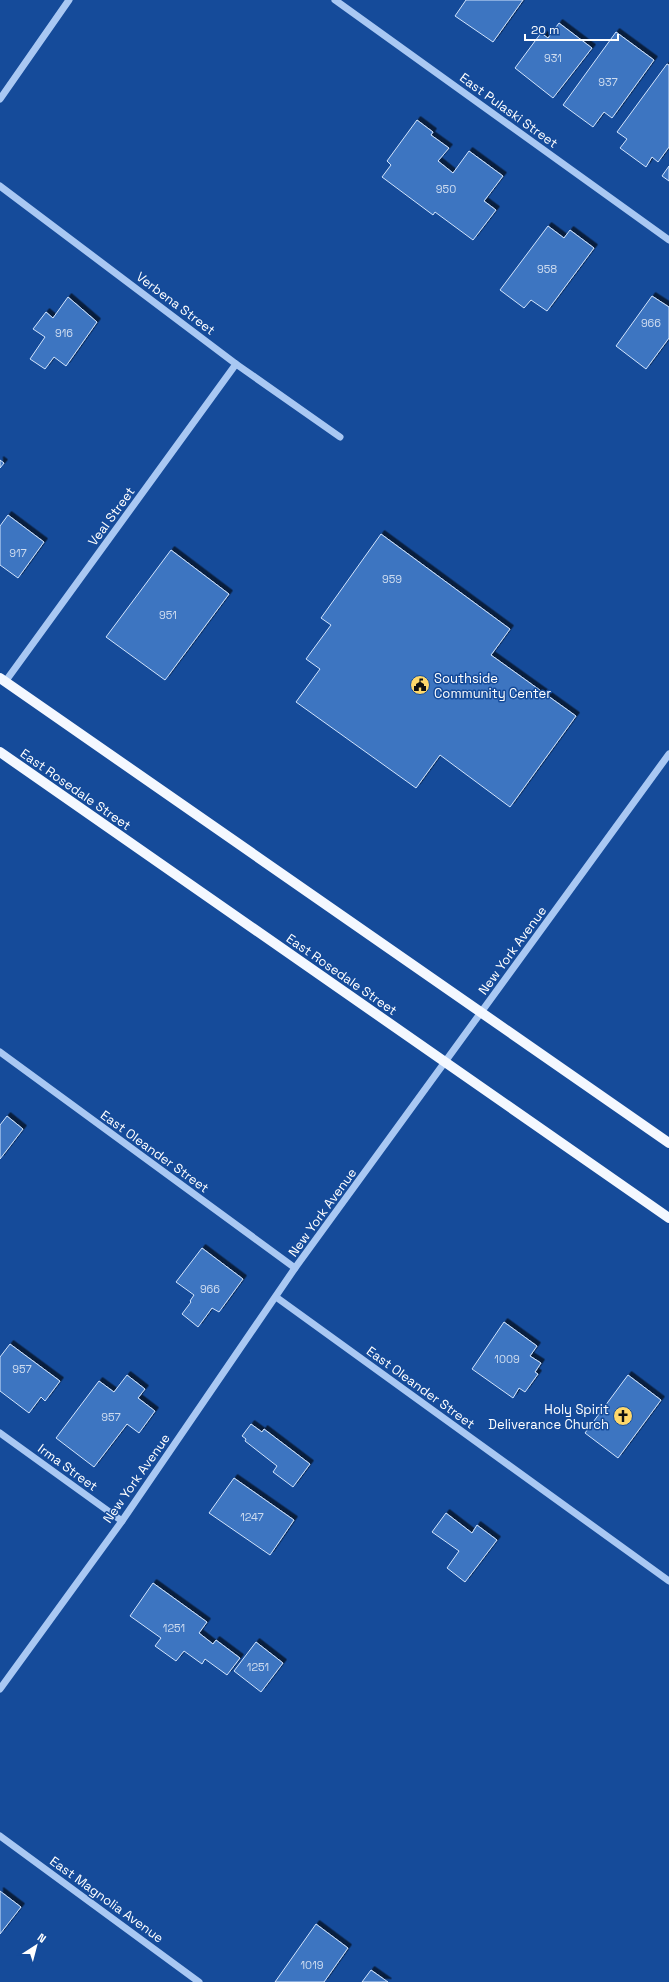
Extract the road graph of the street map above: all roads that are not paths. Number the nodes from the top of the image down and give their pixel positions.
1 (69, 0) edge
2 (335, 0) edge
3 (0, 99) edge
4 (0, 186) edge
5 (669, 240) edge
6 (236, 364) junction
7 (340, 437) dead end
8 (3, 680) edge
9 (0, 752) edge
10 (669, 754) edge
11 (482, 1012) junction
12 (0, 1052) edge
13 (446, 1062) junction
14 (669, 1143) edge
15 (669, 1218) edge
16 (295, 1268) junction
17 (276, 1296) junction
18 (0, 1433) edge
19 (122, 1521) junction
20 (669, 1581) edge
21 (0, 1688) edge
22 (0, 1836) edge
23 (200, 1982) edge

1 - 3 street
2 - 5 street, East Pulaski Street
4 - 6 street, Verbena Street
6 - 7 street, Verbena Street
6 - 8 street, Veal Street
8 - 11 main road
9 - 13 main road, East Rosedale Street
10 - 11 street, New York Avenue
11 - 13 street, New York Avenue
11 - 14 main road
12 - 16 street, East Oleander Street
13 - 15 main road, East Rosedale Street
13 - 16 street, New York Avenue
16 - 17 street, New York Avenue
17 - 19 street, New York Avenue
17 - 20 street, East Oleander Street
18 - 19 street, Irma Street
19 - 21 street, New York Avenue
22 - 23 street, East Magnolia Avenue

